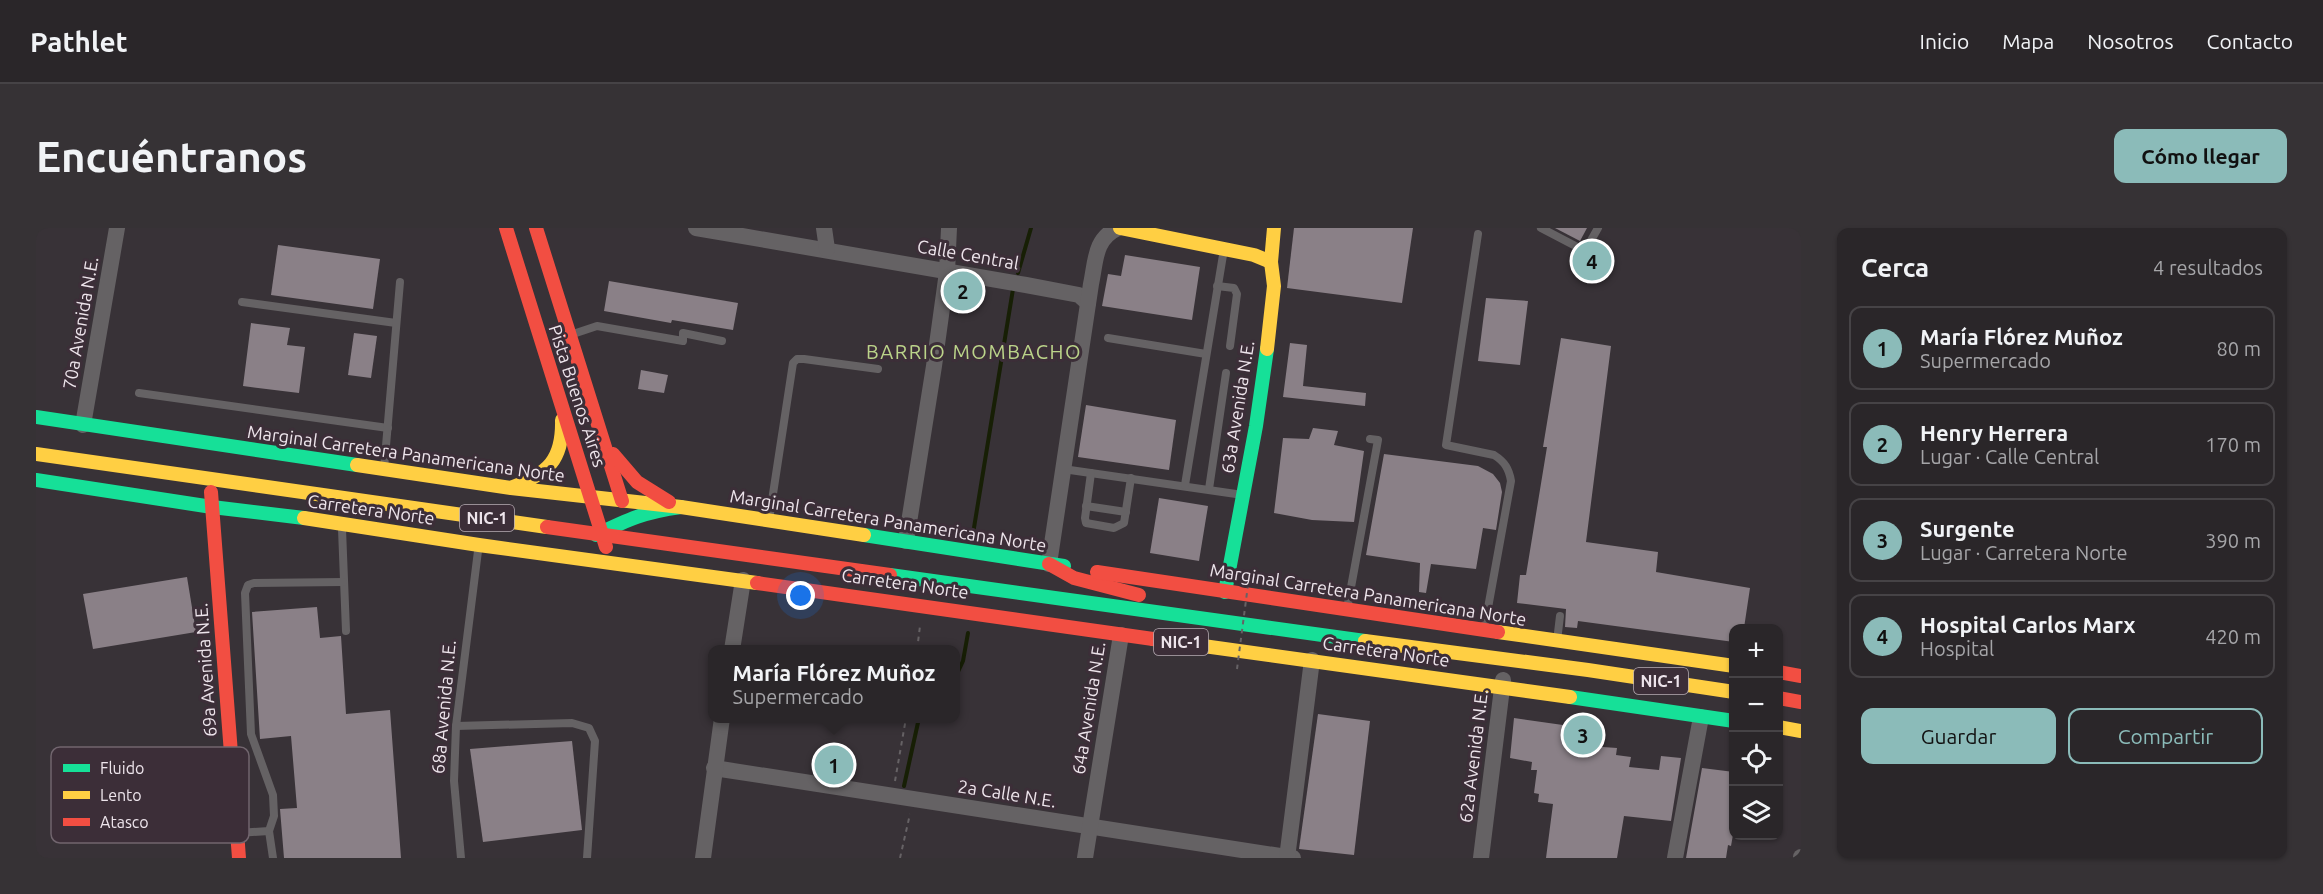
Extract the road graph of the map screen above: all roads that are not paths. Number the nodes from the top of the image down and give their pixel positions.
1 (117, 228) edge
2 (506, 228) edge
3 (536, 228) edge
4 (696, 228) edge
5 (825, 228) edge
6 (949, 228) edge
7 (1119, 228) edge
8 (1274, 228) edge
9 (1541, 228) edge
10 (1598, 228) edge
11 (1478, 234) dead end
12 (827, 249) junction
13 (1224, 249) junction
14 (1271, 262) junction
15 (946, 272) junction
16 (400, 282) dead end
17 (1217, 286) junction
18 (242, 302) dead end
19 (1088, 303) junction
20 (396, 323) junction
21 (570, 335) junction
22 (1108, 338) dead end
23 (722, 341) dead end
24 (1230, 346) dead end
25 (574, 351) junction
26 (1206, 354) junction
27 (546, 359) junction
28 (878, 369) dead end
29 (1226, 373) dead end
30 (139, 393) dead end
31 (560, 403) junction
32 (36, 417) edge
33 (82, 425) junction
34 (388, 428) junction
35 (602, 436) junction
36 (1370, 439) dead end
37 (36, 454) edge
38 (1063, 469) junction
39 (384, 470) junction
40 (1091, 473) junction
41 (1131, 478) junction
42 (210, 479) junction
43 (36, 480) edge
44 (1185, 485) junction
45 (511, 488) junction
46 (1209, 489) junction
47 (1243, 495) junction
48 (590, 498) junction
49 (622, 501) junction
50 (1086, 506) junction
51 (212, 507) junction
52 (681, 507) junction
53 (1126, 512) junction
54 (769, 520) junction
55 (342, 523) junction
56 (358, 525) junction
57 (602, 534) junction
58 (906, 541) junction
59 (479, 545) junction
60 (628, 564) junction
61 (1049, 564) junction
62 (742, 580) junction
63 (343, 582) junction
64 (1225, 592) junction
65 (1347, 611) junction
66 (1175, 616) junction
67 (1560, 616) dead end
68 (346, 631) dead end
69 (1484, 631) junction
70 (1120, 635) junction
71 (1557, 641) junction
72 (733, 645) edge
73 (1505, 659) junction
74 (1312, 660) junction
75 (1729, 665) edge
76 (1800, 670) edge
77 (1783, 672) edge
78 (1502, 687) junction
79 (1729, 691) edge
80 (1783, 699) edge
81 (1801, 702) edge
82 (1701, 717) junction
83 (1729, 720) edge
84 (721, 723) edge
85 (456, 726) junction
86 (1783, 729) edge
87 (1801, 731) edge
88 (230, 747) edge
89 (714, 768) junction
90 (1089, 826) junction
91 (269, 831) junction
92 (249, 832) edge
93 (238, 843) edge
94 (239, 858) edge
95 (273, 858) edge
96 (461, 858) edge
97 (587, 858) edge
98 (703, 858) edge
99 (1085, 858) edge
100 (1287, 858) edge
101 (1293, 858) edge
102 (1481, 858) edge
103 (1675, 858) edge

1 - 33 street, 70a Avenida N.E.
2 - 27 main road, Pista Buenos Aires
3 - 21 main road, Pista Buenos Aires
4 - 12 street, Calle Central
5 - 12 street
6 - 15 street
7 - 13 main road
7 - 19 street
8 - 14 main road, 63a Avenida N.E.
9 - 10 lane
11 - 69 lane
12 - 15 street, Calle Central
13 - 14 main road
13 - 17 lane
14 - 47 main road, 63a Avenida N.E.
15 - 19 street, Calle Central
15 - 58 street
16 - 20 lane
17 - 24 lane
17 - 26 lane
18 - 20 lane
19 - 38 street
20 - 34 lane
21 - 23 lane
21 - 25 main road, Pista Buenos Aires
22 - 26 lane
25 - 27 main road
25 - 35 main road, Pista Buenos Aires
26 - 44 lane
27 - 31 main road, Pista Buenos Aires
28 - 54 lane
29 - 46 lane
30 - 34 lane
31 - 45 main road
31 - 48 main road, Pista Buenos Aires
32 - 33 main road, Marginal Carretera Panamericana Norte
33 - 39 main road, Marginal Carretera Panamericana Norte
34 - 39 lane
35 - 49 main road, Pista Buenos Aires
35 - 52 main road
36 - 65 lane
37 - 42 main road, Carretera Norte / NIC-1
38 - 40 lane
38 - 61 street
39 - 45 main road, Marginal Carretera Panamericana Norte
40 - 41 lane
40 - 50 lane
41 - 44 lane
41 - 53 lane
42 - 51 main road, 69a Avenida N.E.
42 - 57 main road, Carretera Norte / NIC-1
43 - 51 main road, Carretera Norte / NIC-1
44 - 46 lane
45 - 48 main road, Marginal Carretera Panamericana Norte
46 - 47 lane
47 - 64 main road, 63a Avenida N.E.
48 - 49 main road, Marginal Carretera Panamericana Norte
48 - 57 main road, Pista Buenos Aires
49 - 52 main road, Marginal Carretera Panamericana Norte
49 - 57 main road
50 - 53 lane
50 - 53 lane
51 - 55 main road, Carretera Norte / NIC-1
51 - 88 main road, 69a Avenida N.E.
52 - 54 main road, Marginal Carretera Panamericana Norte
52 - 57 main road
54 - 58 main road, Marginal Carretera Panamericana Norte
55 - 56 main road, Carretera Norte / NIC-1
55 - 63 lane
56 - 57 main road
56 - 59 main road, Carretera Norte / NIC-1
57 - 60 main road, Pista Buenos Aires
57 - 66 main road, Carretera Norte / NIC-1
58 - 61 main road, Marginal Carretera Panamericana Norte
59 - 60 main road, Carretera Norte / NIC-1
59 - 85 lane, 68a Avenida N.E.
60 - 62 main road, Carretera Norte / NIC-1
61 - 64 main road, Marginal Carretera Panamericana Norte
61 - 66 main road
62 - 70 main road, Carretera Norte / NIC-1
62 - 72 street
63 - 68 lane
63 - 91 lane
64 - 65 main road, Marginal Carretera Panamericana Norte
65 - 69 main road, Marginal Carretera Panamericana Norte
66 - 73 main road, Carretera Norte / NIC-1
67 - 71 lane
69 - 71 main road, Marginal Carretera Panamericana Norte
70 - 74 main road, Carretera Norte / NIC-1
70 - 90 street, 64a Avenida N.E.
71 - 75 main road, Marginal Carretera Panamericana Norte
73 - 78 street, 62a Avenida N.E.
73 - 79 main road, Carretera Norte / NIC-1
74 - 78 main road, Carretera Norte / NIC-1
74 - 100 street
76 - 77 main road
78 - 82 main road, Carretera Norte / NIC-1
78 - 102 street, 62a Avenida N.E.
80 - 81 main road
82 - 83 main road, Carretera Norte / NIC-1
82 - 103 street
84 - 89 street
85 - 96 lane, 68a Avenida N.E.
85 - 97 lane
86 - 87 main road
89 - 90 street, 2a Calle N.E.
89 - 98 street
90 - 99 street, 64a Avenida N.E.
90 - 100 street, 2a Calle N.E.
91 - 92 lane
91 - 95 lane
93 - 94 main road, 69a Avenida N.E.
100 - 101 street, 2a Calle N.E.

